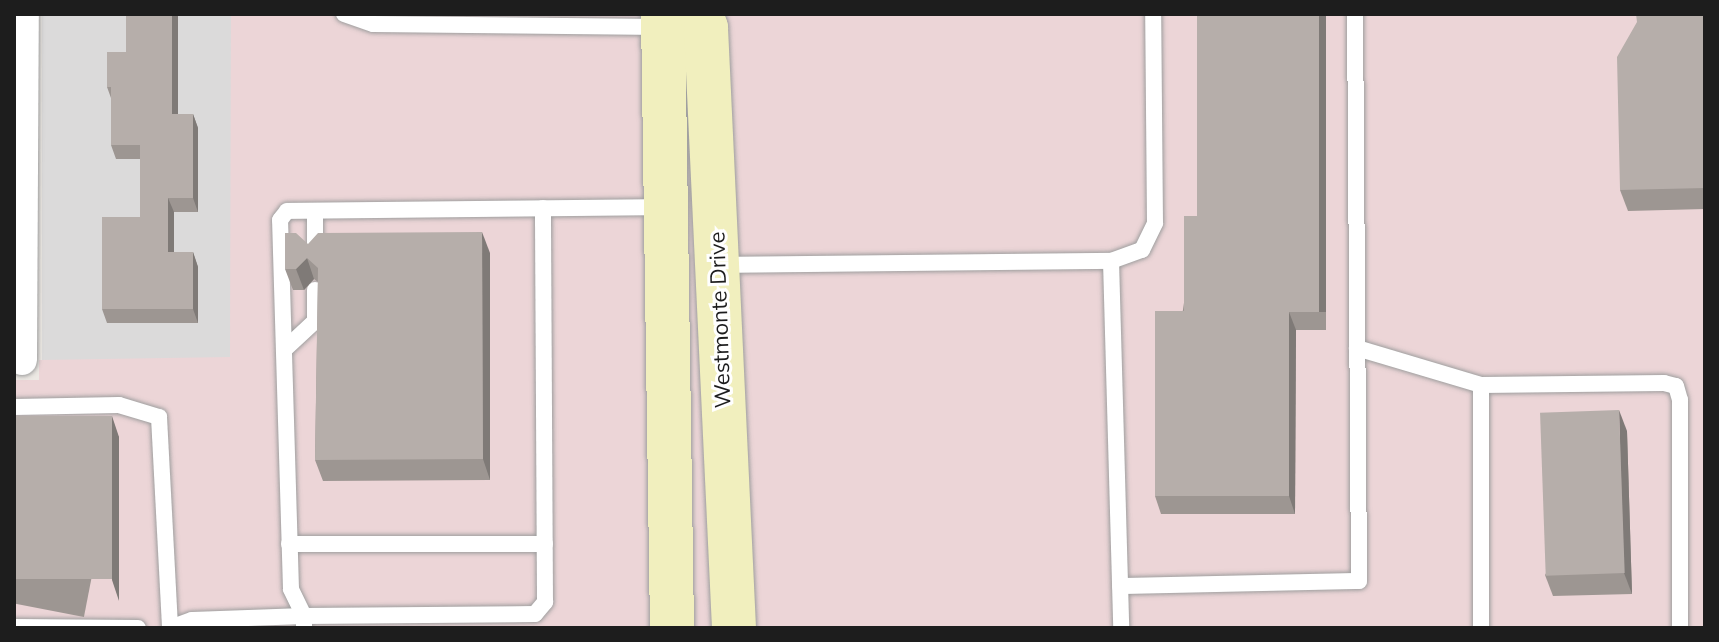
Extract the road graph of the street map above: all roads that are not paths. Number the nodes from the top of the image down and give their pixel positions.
1 (24, 14) edge
2 (344, 14) edge
3 (1153, 14) edge
4 (1355, 14) edge
5 (675, 18) edge
6 (664, 207) junction
7 (543, 208) junction
8 (315, 211) junction
9 (315, 254) edge
10 (1111, 261) junction
11 (718, 265) junction
12 (315, 290) edge
13 (1357, 348) junction
14 (284, 350) junction
15 (22, 360) dead end
16 (1481, 385) junction
17 (14, 407) edge
18 (289, 544) junction
19 (545, 544) junction
20 (1120, 586) junction
21 (304, 622) edge
22 (14, 627) edge
23 (138, 628) edge
24 (170, 628) edge
25 (672, 628) edge
26 (734, 628) edge
27 (1121, 628) edge
28 (1481, 628) edge
29 (1680, 628) edge

1 - 15 street
2 - 5 lane
3 - 10 lane
4 - 13 lane
5 - 6 street
5 - 11 street, Westmonte Drive
6 - 7 lane
6 - 25 street
7 - 8 lane
7 - 19 lane
8 - 9 lane
8 - 14 lane
10 - 11 lane
10 - 20 lane
11 - 26 street, Westmonte Drive
12 - 14 lane
13 - 16 lane
13 - 20 lane
14 - 18 lane
16 - 28 lane
16 - 29 lane
17 - 24 lane
18 - 19 lane
18 - 21 lane
19 - 21 lane
20 - 27 lane
21 - 24 lane
22 - 23 lane

